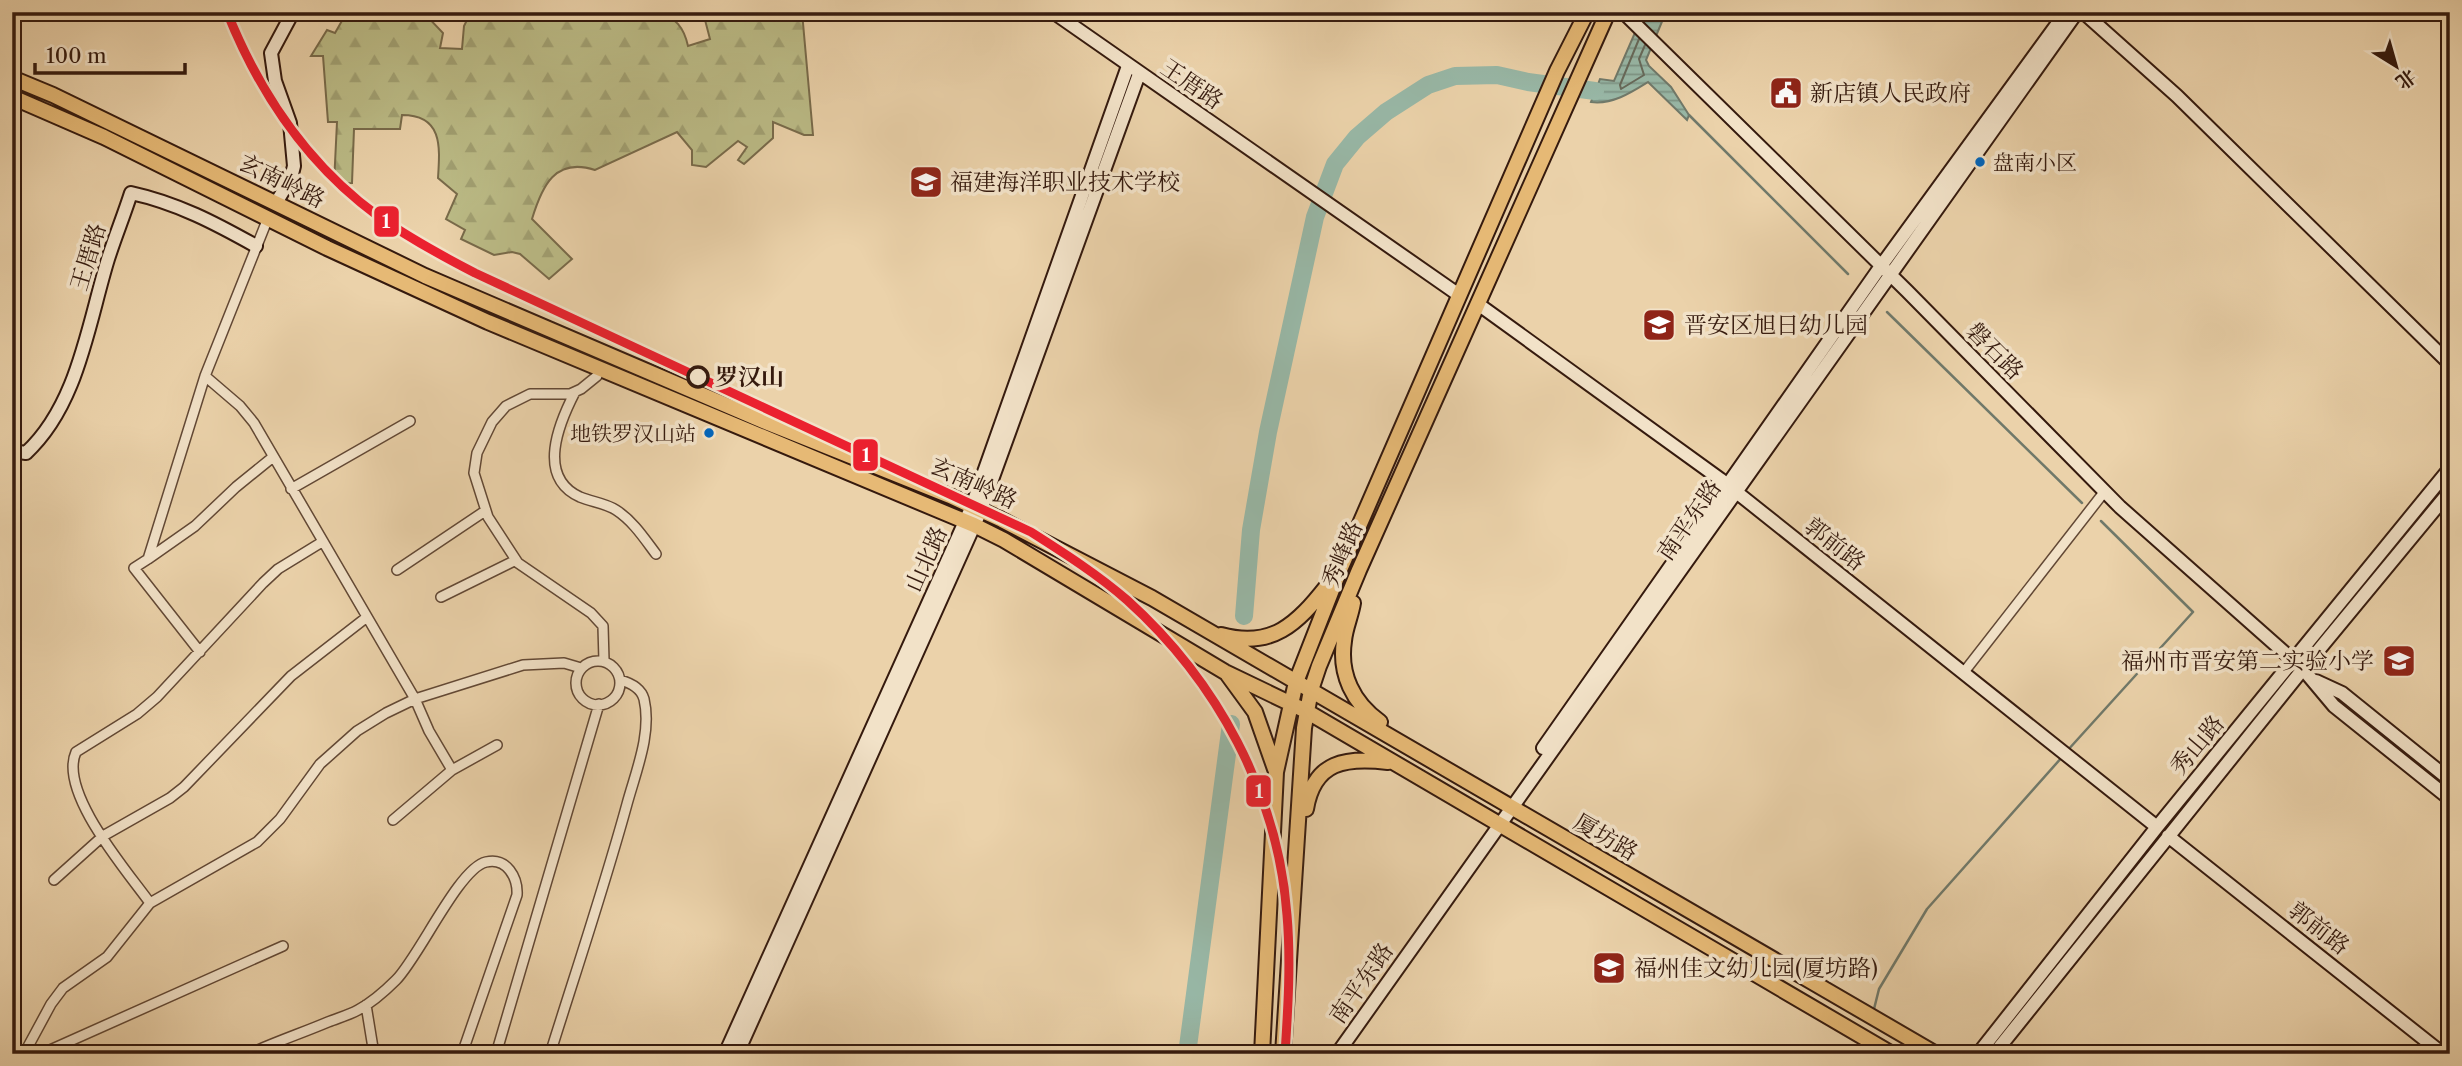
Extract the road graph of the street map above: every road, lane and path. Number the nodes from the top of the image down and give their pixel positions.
1 (293, 12) edge
2 (1053, 12) edge
3 (1587, 12) edge
4 (1608, 12) edge
5 (1623, 12) edge
6 (2066, 12) edge
7 (2077, 12) edge
8 (2083, 12) edge
9 (1128, 66) junction
10 (1139, 74) junction
11 (17, 80) edge
12 (14, 97) edge
13 (276, 203) junction
14 (268, 218) junction
15 (256, 246) junction
16 (1885, 270) junction
17 (1459, 295) junction
18 (1478, 304) junction
19 (2450, 364) edge
20 (205, 376) junction
21 (597, 376) dead end
22 (575, 391) junction
23 (410, 421) dead end
24 (19, 452) edge
25 (273, 457) junction
26 (2450, 468) edge
27 (1731, 488) junction
28 (291, 489) junction
29 (2105, 491) junction
30 (2450, 491) edge
31 (976, 508) junction
32 (485, 511) junction
33 (970, 523) junction
34 (322, 542) junction
35 (656, 554) dead end
36 (148, 559) junction
37 (516, 560) junction
38 (397, 570) dead end
39 (1359, 570) junction
40 (1339, 572) junction
41 (442, 597) dead end
42 (367, 617) junction
43 (1206, 631) junction
44 (200, 652) junction
45 (1254, 659) joint
46 (604, 661) junction
47 (2298, 665) junction
48 (581, 668) junction
49 (1964, 672) junction
50 (620, 680) junction
51 (1296, 681) junction
52 (2315, 681) junction
53 (1247, 689) junction
54 (1311, 690) junction
55 (415, 699) junction
56 (1291, 703) junction
57 (599, 704) junction
58 (1306, 711) junction
59 (1401, 743) junction
60 (497, 745) dead end
61 (1393, 763) junction
62 (453, 770) junction
63 (1276, 772) junction
64 (2450, 780) edge
65 (2450, 799) edge
66 (1507, 805) junction
67 (393, 820) dead end
68 (1495, 821) junction
69 (2157, 827) junction
70 (103, 836) junction
71 (2168, 836) junction
72 (1297, 841) junction
73 (54, 880) dead end
74 (150, 903) junction
75 (283, 946) dead end
76 (366, 1005) junction
77 (1979, 1053) edge
78 (24, 1054) edge
79 (41, 1054) edge
80 (249, 1054) edge
81 (374, 1054) edge
82 (462, 1054) edge
83 (496, 1054) edge
84 (550, 1054) edge
85 (725, 1054) edge
86 (737, 1054) edge
87 (1262, 1054) edge
88 (1283, 1054) edge
89 (1327, 1054) edge
90 (1337, 1054) edge
91 (1892, 1054) edge
92 (1936, 1054) edge
93 (1994, 1054) edge
94 (2443, 1054) edge

1 - 13 main road
2 - 9 main road, 王厝路
3 - 17 main road, 秀峰路
4 - 18 main road, 秀峰路
5 - 16 main road, 磐石路
6 - 16 main road, 南平东路
7 - 16 main road, 南平东路
8 - 19 main road
9 - 10 main road, 王厝路
9 - 31 main road, 山北路
10 - 17 main road, 王厝路
10 - 31 main road, 山北路
11 - 13 main road, 玄南岭路
12 - 14 main road, 玄南岭路
13 - 31 main road, 玄南岭路
14 - 15 street
14 - 33 main road, 玄南岭路
15 - 20 street
15 - 24 main road, 王厝路
16 - 27 main road, 南平东路
16 - 29 main road, 磐石路
17 - 40 main road, 秀峰路
18 - 27 main road, 郭前路
18 - 39 main road, 秀峰路
20 - 25 street
20 - 36 street
21 - 22 street
22 - 32 street
22 - 35 street
23 - 28 street
25 - 28 street
25 - 36 street
26 - 47 main road, 秀山路
27 - 49 main road, 郭前路
27 - 66 main road, 南平东路
28 - 34 street
29 - 47 main road, 磐石路
29 - 49 street
30 - 47 main road, 秀山路
31 - 33 main road, 山北路
31 - 43 main road, 玄南岭路
32 - 37 street
32 - 38 street
33 - 53 main road, 玄南岭路
33 - 85 main road, 山北路
33 - 86 main road, 山北路
34 - 42 street
34 - 44 street
36 - 44 street
37 - 41 street
37 - 46 street
39 - 54 main road, 秀峰路
39 - 59 main road
40 - 43 main road
40 - 51 main road, 秀峰路
42 - 55 street
42 - 70 street
43 - 45 main road, 玄南岭路
44 - 70 street
45 - 51 main road, 厦坊路
46 - 48 street
46 - 50 street
47 - 52 main road, 磐石路
47 - 69 main road, 秀山路
47 - 71 main road, 秀山路
48 - 55 street
48 - 57 street
49 - 69 main road, 郭前路
50 - 57 street
50 - 84 street
51 - 54 main road, 厦坊路
51 - 56 main road, 秀峰路
52 - 64 main road, 磐石路
52 - 65 main road, 磐石路
53 - 56 main road, 厦坊路
53 - 63 main road
54 - 58 main road, 秀峰路
54 - 59 main road, 厦坊路
55 - 62 street
55 - 74 street
56 - 58 main road, 厦坊路
56 - 63 main road, 秀峰路
57 - 83 street
58 - 61 main road, 厦坊路
58 - 72 main road, 秀峰路
59 - 66 main road, 厦坊路
60 - 62 street
61 - 68 main road, 厦坊路
61 - 72 main road
62 - 67 street
63 - 87 main road, 秀峰路
66 - 68 main road, 南平东路
66 - 92 main road, 厦坊路
68 - 89 main road, 南平东路
68 - 90 main road, 南平东路
68 - 91 main road, 厦坊路
69 - 77 main road, 秀山路
70 - 73 street
70 - 74 street
71 - 93 main road, 秀山路
71 - 94 main road, 郭前路
72 - 88 main road, 秀峰路
74 - 78 street
75 - 79 street
76 - 80 street
76 - 81 street
76 - 82 street

